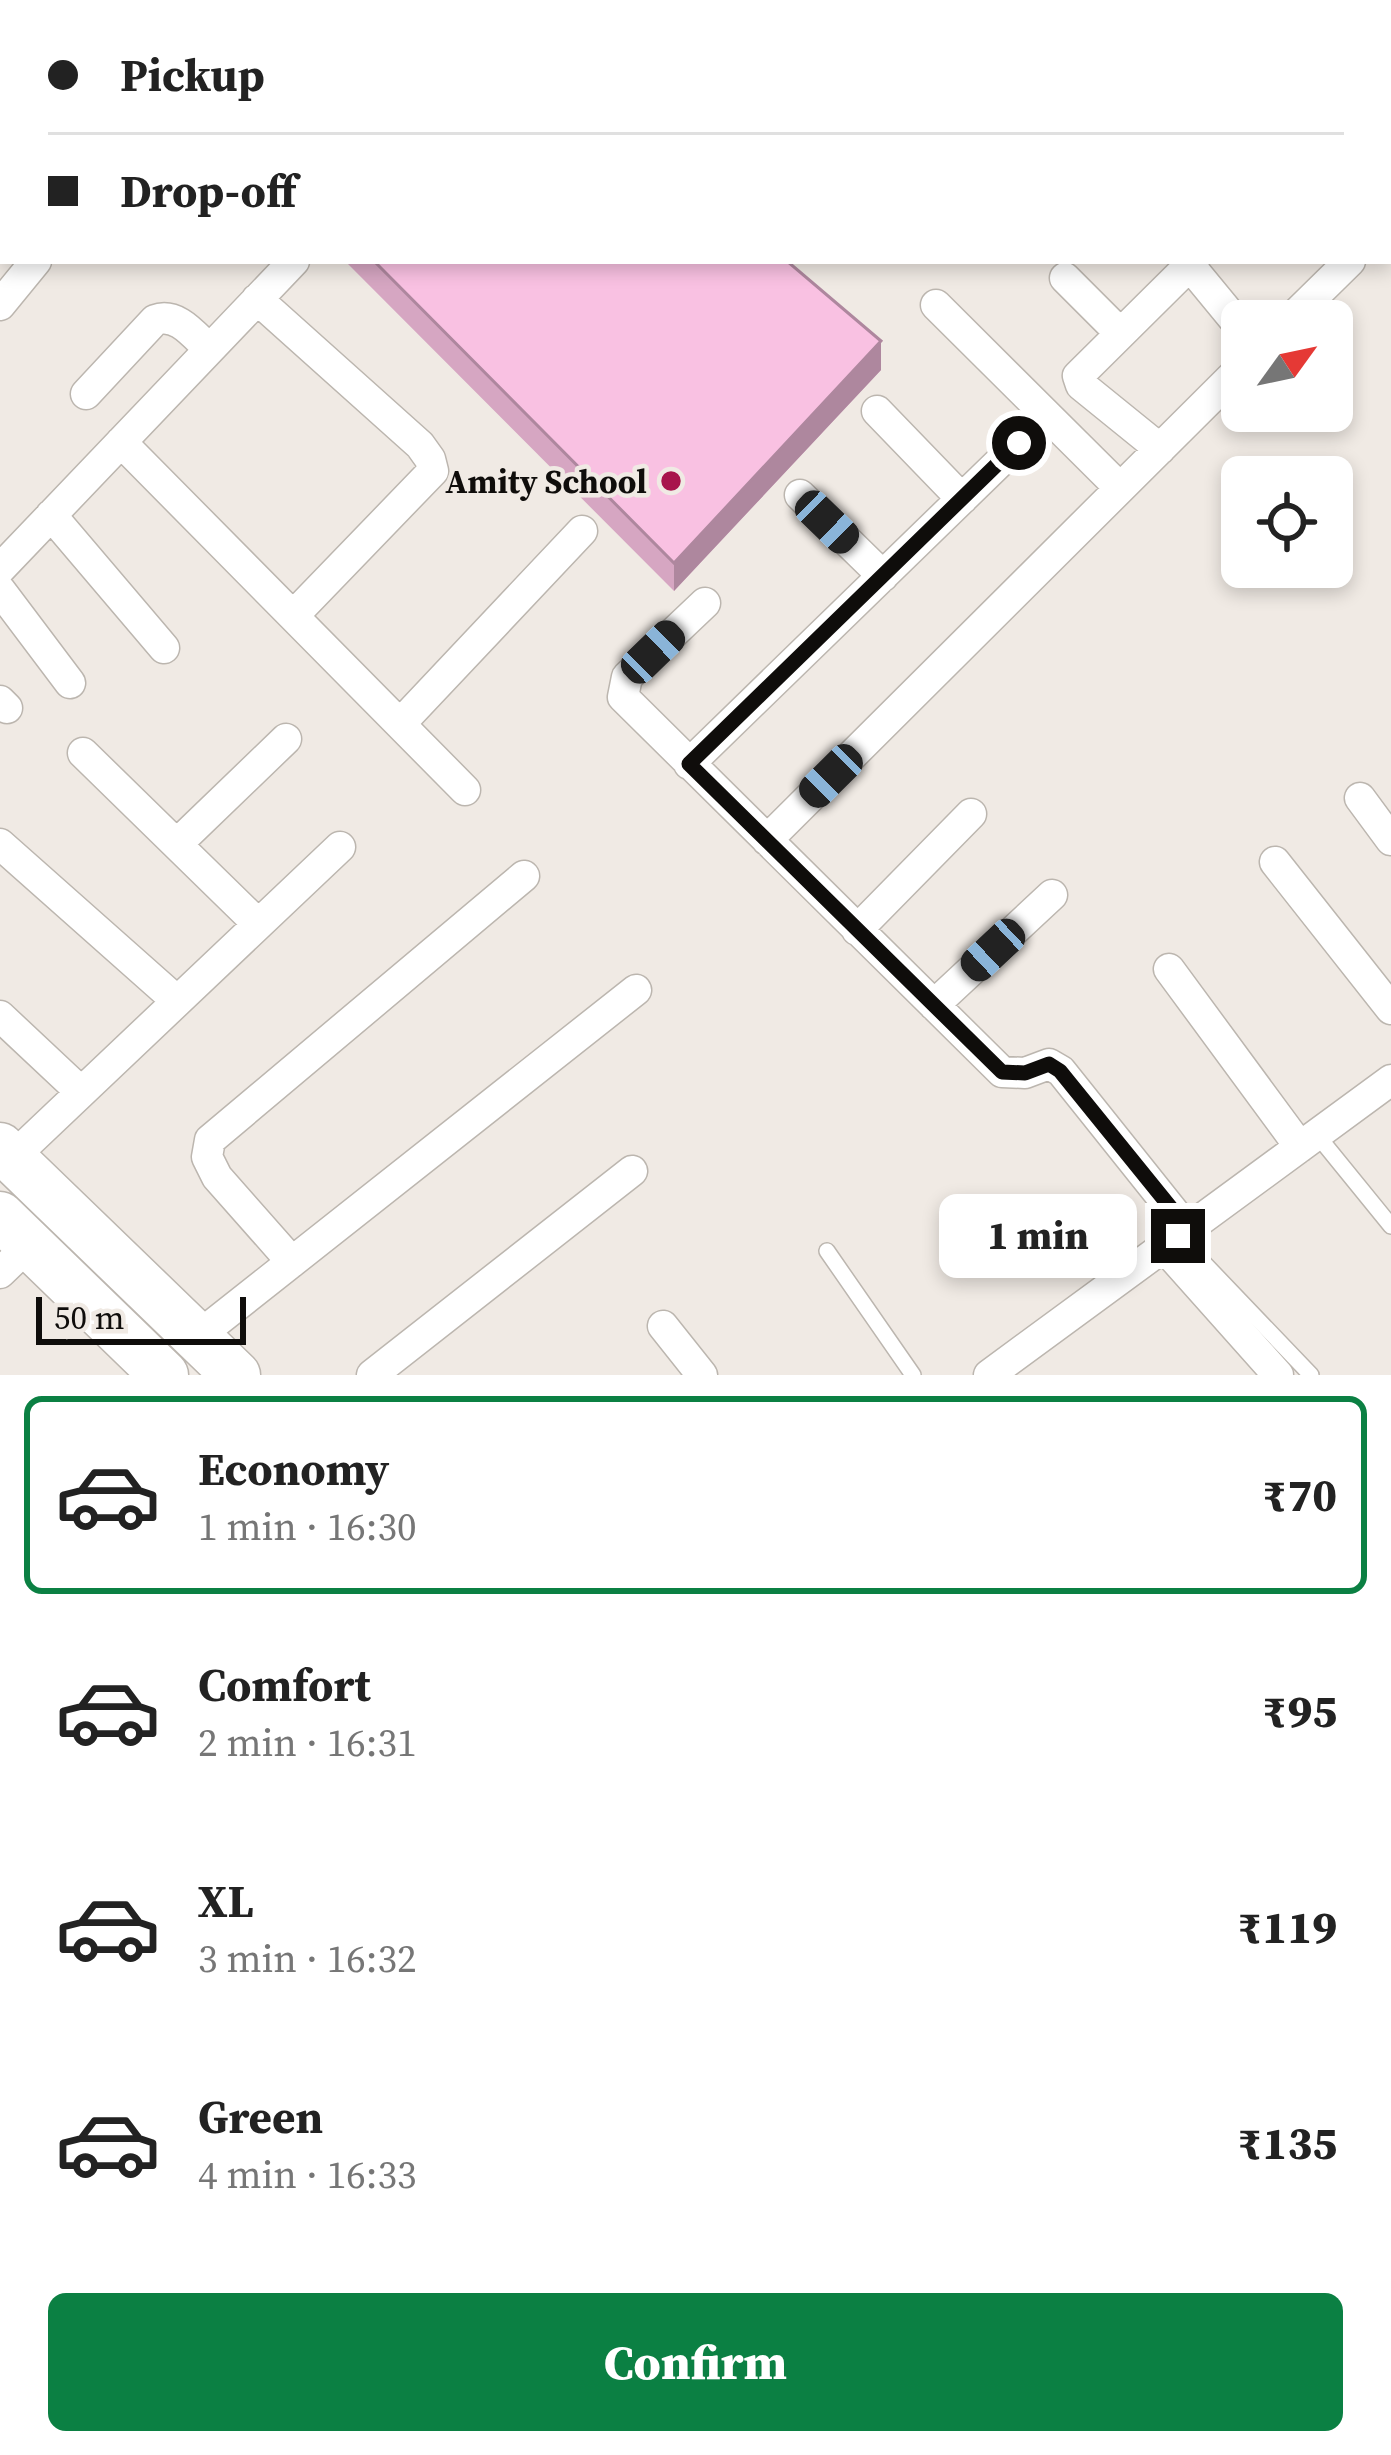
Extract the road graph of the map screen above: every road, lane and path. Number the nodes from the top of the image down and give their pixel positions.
1 (34, 264) edge
2 (291, 264) edge
3 (1188, 264) edge
4 (1192, 264) edge
5 (1347, 264) edge
6 (1065, 278) dead end
7 (257, 299) junction
8 (1310, 300) edge
9 (1221, 302) edge
10 (0, 305) edge
11 (936, 305) dead end
12 (1120, 332) junction
13 (209, 349) junction
14 (1221, 388) edge
15 (86, 394) dead end
16 (877, 410) dead end
17 (1047, 416) junction
18 (122, 442) junction
19 (1160, 449) junction
20 (1120, 488) junction
21 (800, 495) dead end
22 (962, 499) junction
23 (51, 515) junction
24 (582, 532) dead end
25 (0, 569) edge
26 (883, 576) junction
27 (0, 590) edge
28 (705, 603) dead end
29 (293, 616) junction
30 (164, 649) dead end
31 (70, 683) dead end
32 (400, 724) junction
33 (286, 739) dead end
34 (83, 753) dead end
35 (689, 764) junction
36 (465, 790) dead end
37 (1360, 798) dead end
38 (971, 814) dead end
39 (767, 840) junction
40 (1391, 840) edge
41 (0, 844) edge
42 (177, 844) junction
43 (340, 847) dead end
44 (1275, 862) dead end
45 (524, 876) dead end
46 (1052, 895) dead end
47 (258, 923) junction
48 (857, 930) junction
49 (1169, 969) dead end
50 (636, 990) dead end
51 (177, 1001) junction
52 (934, 1005) junction
53 (1391, 1010) edge
54 (0, 1016) edge
55 (1391, 1081) edge
56 (81, 1092) junction
57 (1309, 1141) junction
58 (6, 1152) edge
59 (632, 1171) dead end
60 (1391, 1226) edge
61 (1177, 1237) junction
62 (10, 1245) edge
63 (827, 1251) dead end
64 (292, 1262) junction
65 (663, 1326) dead end
66 (197, 1337) junction
67 (164, 1375) edge
68 (236, 1375) edge
69 (372, 1375) edge
70 (702, 1375) edge
71 (913, 1375) edge
72 (989, 1375) edge
73 (1278, 1375) edge
74 (1311, 1375) edge

1 - 10 street
2 - 7 street
3 - 12 street
4 - 9 street
5 - 8 street
6 - 12 street
7 - 13 street
7 - 29 street
11 - 17 street
12 - 19 street
13 - 15 street
13 - 18 street
14 - 19 street
16 - 22 street
17 - 20 street
17 - 22 street
18 - 23 street
18 - 29 street
19 - 20 street
20 - 39 street
21 - 26 street
22 - 26 street
23 - 25 street
23 - 30 street
24 - 32 street
26 - 35 street
27 - 31 street
28 - 35 street
29 - 32 street
32 - 36 street
33 - 42 street
34 - 42 street
35 - 39 street
37 - 40 street
38 - 48 street
39 - 48 street
41 - 51 street
42 - 47 street
43 - 47 street
44 - 53 street
45 - 64 street
46 - 52 street
47 - 51 street
48 - 52 street
49 - 57 street
50 - 64 street
51 - 56 street
52 - 61 street
54 - 56 street
55 - 57 street
56 - 58 street
57 - 60 lane
57 - 61 street
58 - 66 highway
59 - 69 street
61 - 72 street
61 - 73 street
61 - 74 lane
62 - 67 highway
63 - 71 lane
64 - 66 street
65 - 70 street
66 - 68 highway

